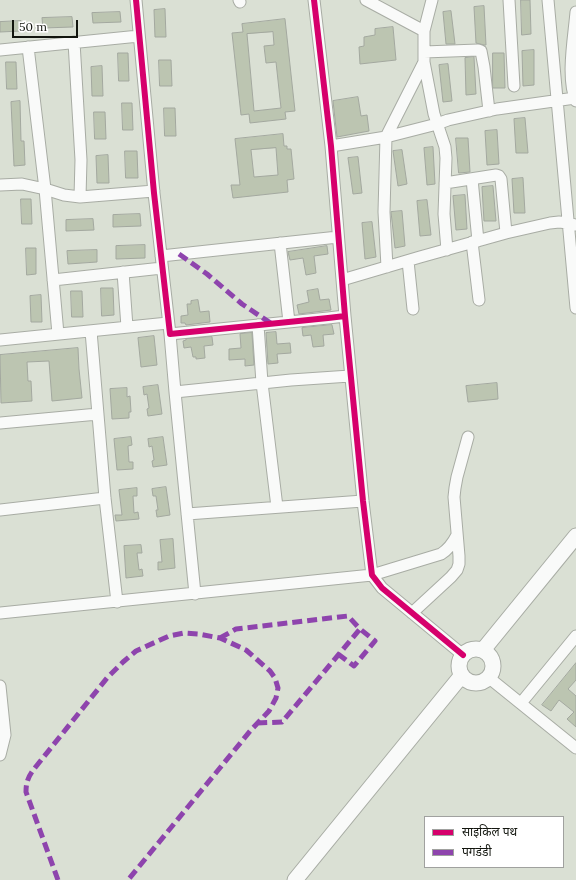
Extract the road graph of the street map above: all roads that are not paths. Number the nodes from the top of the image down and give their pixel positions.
1 (136, 0) edge
2 (314, 0) edge
3 (366, 0) edge
4 (432, 0) edge
5 (509, 0) edge
6 (548, 0) edge
7 (576, 12) edge
8 (424, 31) junction
9 (139, 36) junction
10 (74, 42) junction
11 (28, 47) junction
12 (0, 50) edge
13 (424, 57) junction
14 (514, 86) dead end
15 (575, 100) edge
16 (557, 101) junction
17 (489, 111) junction
18 (437, 124) junction
19 (386, 137) junction
20 (331, 146) junction
21 (472, 179) junction
22 (445, 183) junction
23 (0, 184) edge
24 (45, 189) junction
25 (154, 191) junction
26 (80, 197) junction
27 (572, 224) edge
28 (506, 233) junction
29 (338, 236) junction
30 (475, 241) junction
31 (280, 243) junction
32 (447, 250) junction
33 (161, 256) junction
34 (408, 261) junction
35 (387, 267) junction
36 (162, 268) junction
37 (123, 272) junction
38 (53, 280) junction
39 (342, 280) junction
40 (479, 300) dead end
41 (576, 308) edge
42 (413, 309) dead end
43 (345, 316) junction
44 (289, 322) junction
45 (258, 325) junction
46 (127, 327) junction
47 (169, 329) junction
48 (91, 331) junction
49 (58, 334) junction
50 (0, 340) edge
51 (350, 376) junction
52 (262, 383) junction
53 (175, 392) junction
54 (98, 414) junction
55 (0, 423) edge
56 (468, 437) dead end
57 (105, 498) junction
58 (363, 501) junction
59 (276, 507) junction
60 (0, 510) edge
61 (187, 514) junction
62 (457, 535) junction
63 (576, 536) edge
64 (576, 553) edge
65 (372, 575) junction
66 (195, 594) junction
67 (117, 602) junction
68 (0, 613) edge
69 (412, 613) junction
70 (576, 636) edge
71 (486, 653) junction
72 (463, 655) junction
73 (488, 677) junction
74 (466, 678) junction
75 (0, 686) edge
76 (521, 703) junction
77 (575, 745) edge
78 (0, 755) edge
79 (294, 880) edge
80 (306, 880) edge

1 - 9 street
2 - 20 street
3 - 8 street
4 - 8 street
5 - 14 street
6 - 16 street
7 - 15 street
8 - 13 street
9 - 10 street
9 - 25 street
10 - 11 street
10 - 26 street
11 - 12 street
11 - 24 street
13 - 17 street
13 - 18 street
13 - 19 street
15 - 16 street
16 - 17 street
16 - 27 street
17 - 18 street
18 - 19 street
18 - 22 street
19 - 20 street
19 - 35 street
20 - 29 street
21 - 22 street
21 - 28 street
21 - 30 street
22 - 32 street
23 - 24 street
24 - 26 street
24 - 38 street
25 - 26 street
25 - 33 street
27 - 28 street
27 - 41 street
28 - 30 street
29 - 31 street
29 - 39 street
30 - 32 street
30 - 40 street
31 - 33 street
31 - 44 street
32 - 34 street
33 - 36 street
34 - 35 street
34 - 42 street
35 - 39 street
36 - 37 street
36 - 47 street
37 - 38 street
37 - 46 street
38 - 49 street
39 - 43 street
43 - 44 street
43 - 51 street
44 - 45 street
45 - 47 street
45 - 52 street
46 - 47 street
46 - 48 street
47 - 53 street
48 - 49 street
48 - 54 street
49 - 50 street
51 - 52 street
51 - 58 street
52 - 53 street
52 - 59 street
53 - 61 street
54 - 55 street
54 - 57 street
56 - 62 street
57 - 60 street
57 - 67 street
58 - 59 street
58 - 65 street
59 - 61 street
61 - 66 street
62 - 65 street
62 - 69 street
63 - 71 main road
64 - 71 main road
65 - 66 street
65 - 69 street
66 - 67 street
67 - 68 street
69 - 72 street
70 - 76 street
71 - 72 main road
71 - 73 main road
72 - 74 main road
73 - 74 main road
73 - 76 street
74 - 79 main road
74 - 80 main road
75 - 78 street
76 - 77 street

